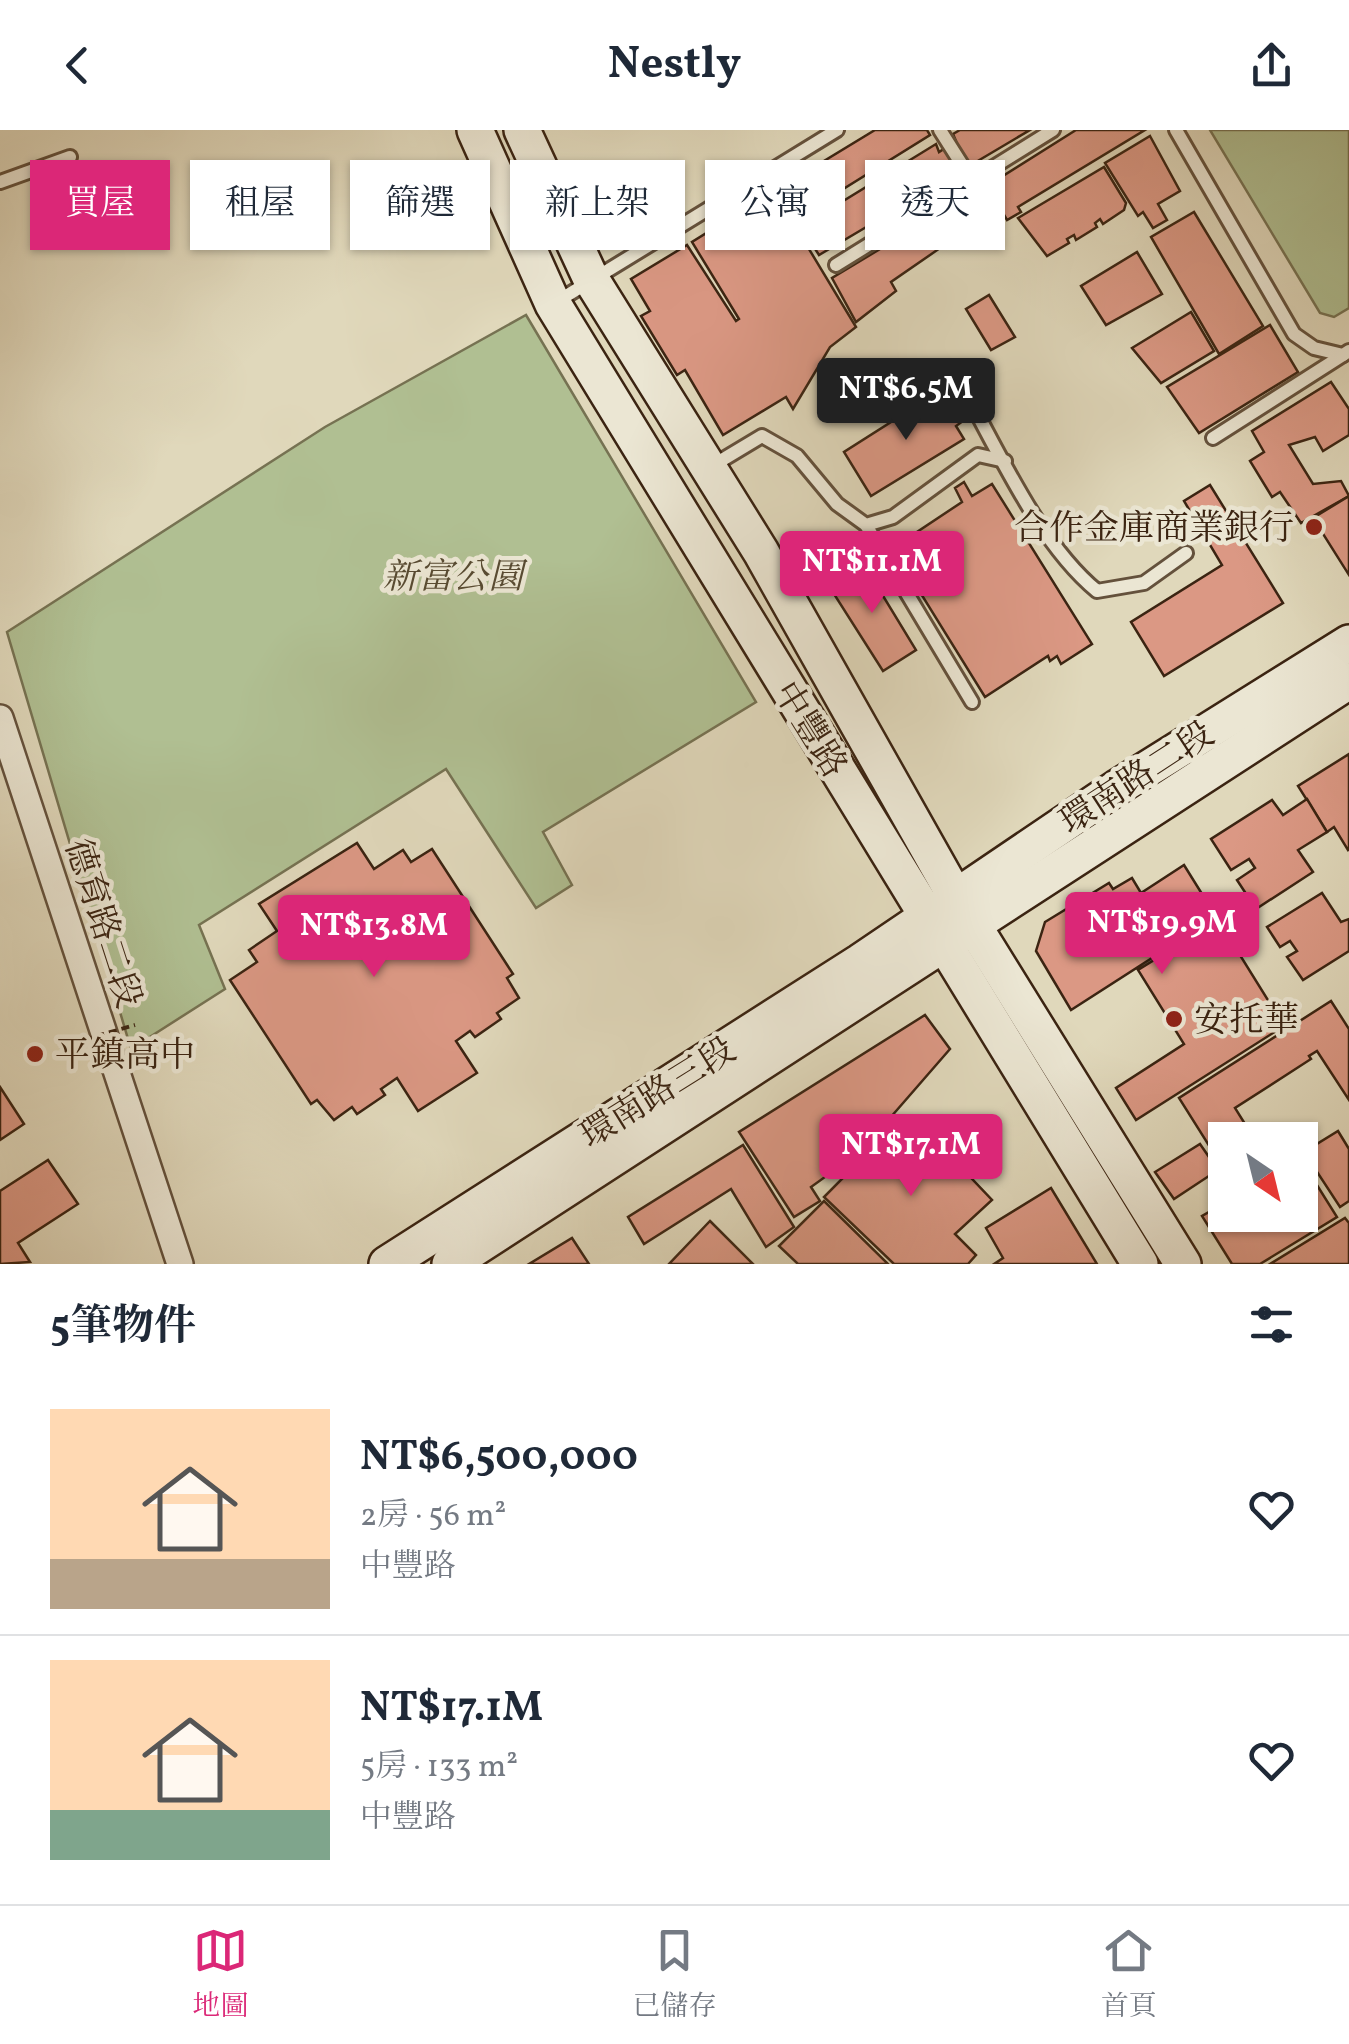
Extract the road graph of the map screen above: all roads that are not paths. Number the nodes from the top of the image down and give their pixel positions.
1 (475, 130) edge
2 (522, 130) edge
3 (837, 130) edge
4 (940, 130) edge
5 (1053, 130) edge
6 (1176, 130) edge
7 (70, 156) dead end
8 (960, 160) edge
9 (1003, 160) edge
10 (0, 182) edge
11 (865, 247) edge
12 (836, 265) dead end
13 (591, 280) junction
14 (553, 304) junction
15 (1346, 352) edge
16 (956, 375) dead end
17 (1213, 438) dead end
18 (1004, 460) junction
19 (707, 469) junction
20 (667, 494) junction
21 (866, 524) junction
22 (1186, 553) dead end
23 (1349, 642) edge
24 (1349, 681) edge
25 (972, 702) dead end
26 (0, 718) edge
27 (949, 919) junction
28 (180, 1264) edge
29 (386, 1264) edge
30 (450, 1264) edge
31 (1140, 1264) edge
32 (1182, 1264) edge

1 - 14 main road, 中豐路
2 - 13 main road, 中豐路
3 - 13 lane
4 - 8 lane
5 - 9 lane
6 - 15 lane
7 - 10 lane
11 - 12 lane
13 - 14 lane
13 - 19 main road, 中豐路
14 - 20 main road, 中豐路
15 - 17 lane
16 - 18 lane
18 - 21 lane
18 - 22 lane
19 - 20 main road
19 - 21 lane
19 - 27 main road, 中豐路
20 - 27 main road, 中豐路
21 - 25 lane
23 - 27 main road, 環南路二段
24 - 27 main road, 環南路二段
26 - 28 street, 德育路二段
27 - 29 main road, 環南路三段
27 - 30 main road, 環南路三段
27 - 31 main road, 中豐路
27 - 32 main road, 中豐路

